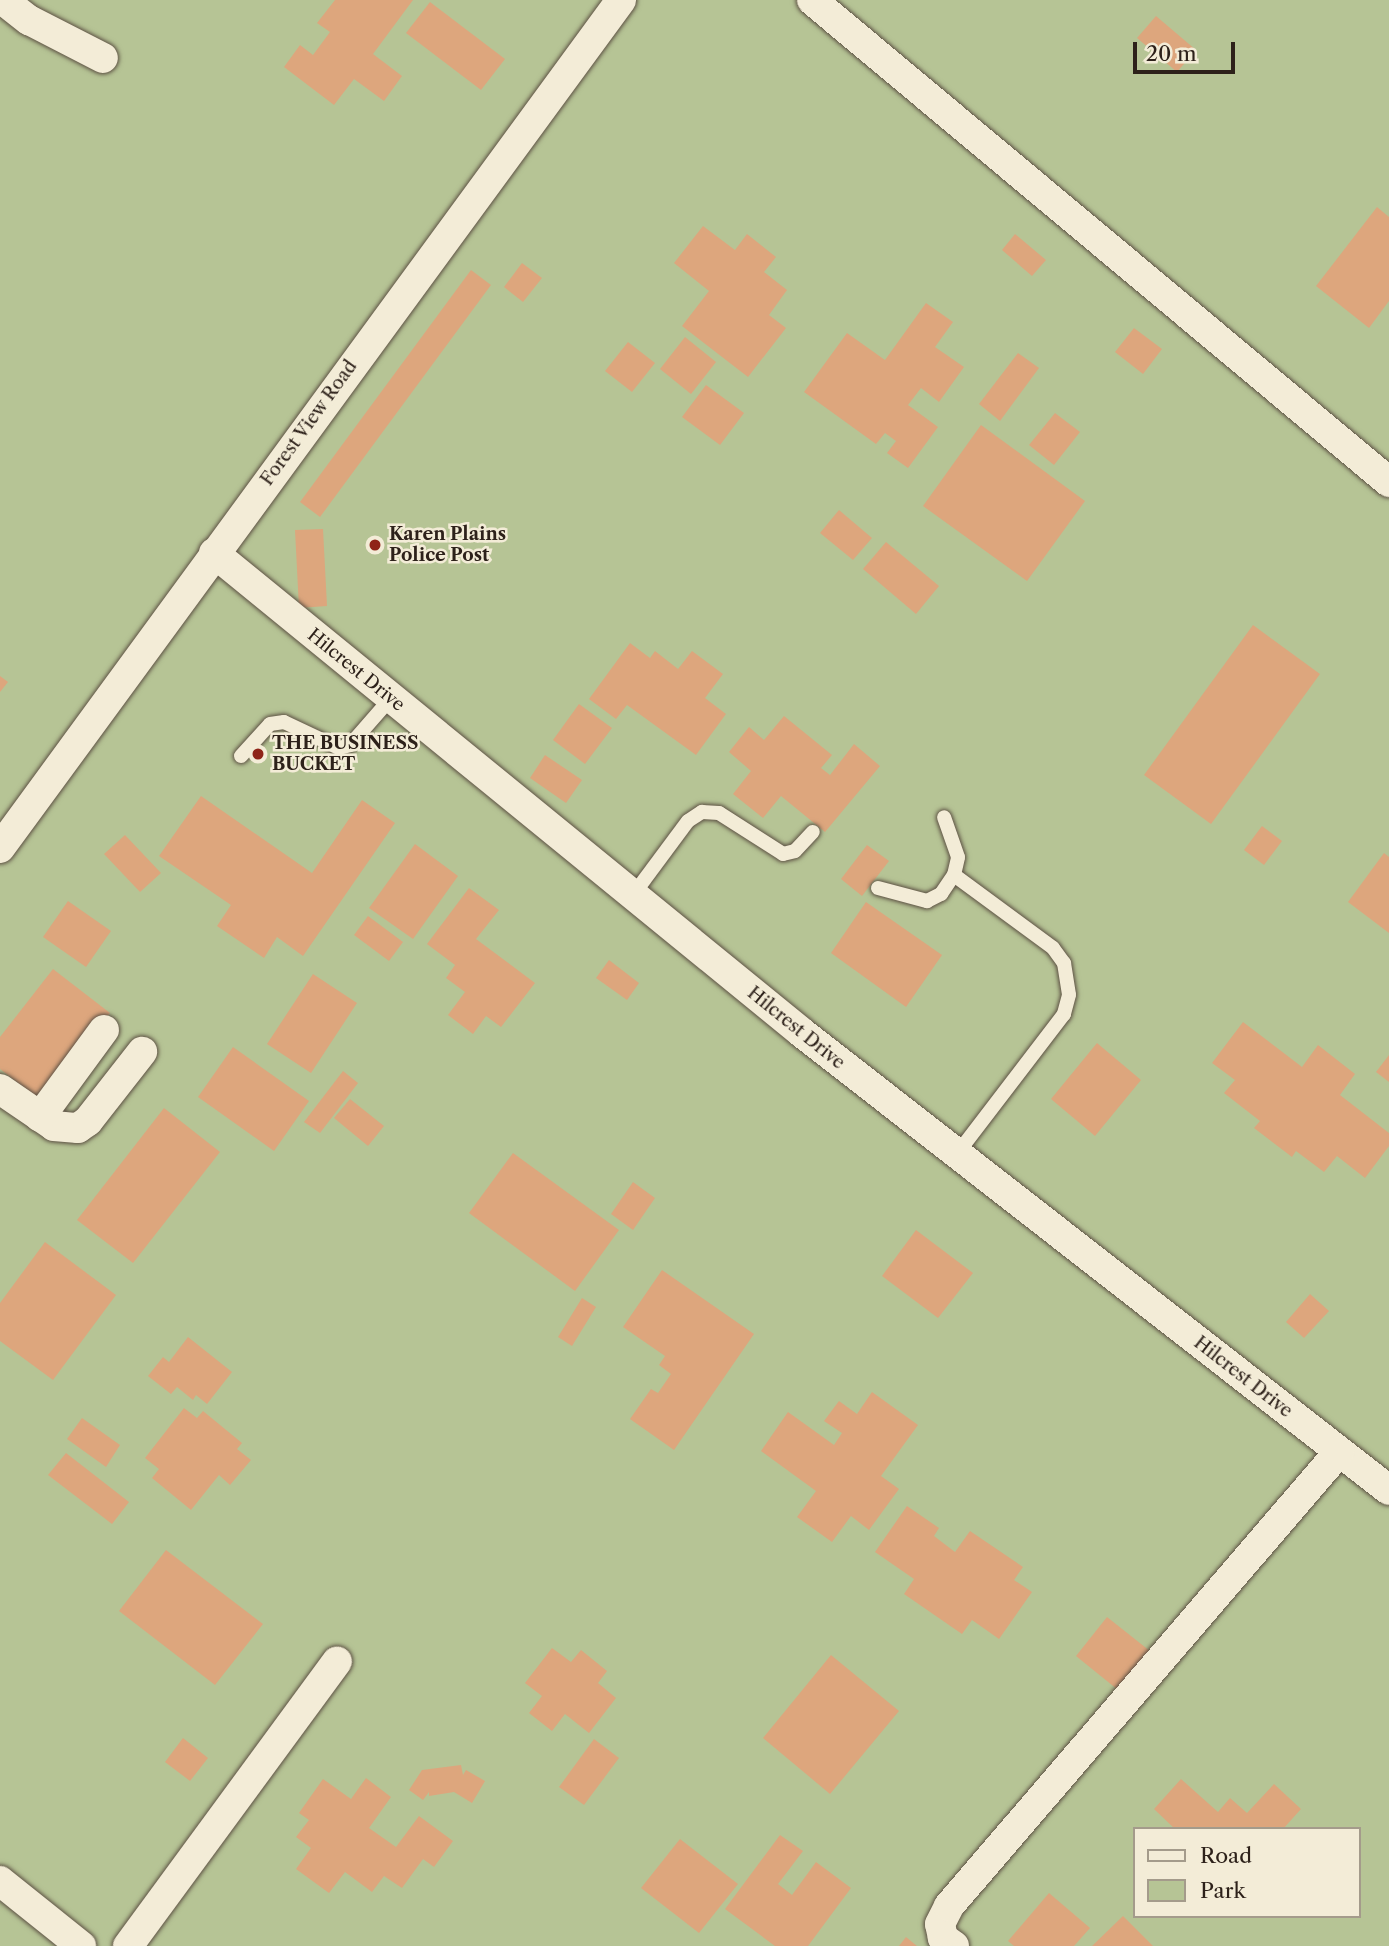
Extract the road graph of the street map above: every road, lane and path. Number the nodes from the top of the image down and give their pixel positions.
1 (3, 0) edge
2 (621, 0) edge
3 (812, 0) edge
4 (103, 58) dead end
5 (1389, 482) edge
6 (214, 552) junction
7 (391, 698) junction
8 (241, 756) dead end
9 (944, 817) dead end
10 (813, 832) dead end
11 (0, 848) edge
12 (954, 875) junction
13 (878, 888) dead end
14 (633, 895) junction
15 (104, 1030) dead end
16 (142, 1052) dead end
17 (0, 1089) edge
18 (40, 1116) junction
19 (957, 1154) junction
20 (1339, 1452) junction
21 (1389, 1490) edge
22 (337, 1662) dead end
23 (0, 1881) edge
24 (81, 1946) edge
25 (128, 1946) edge
26 (954, 1946) edge

1 - 4 street
2 - 6 street, Forest View Road
3 - 5 street
6 - 7 street, Hilcrest Drive
6 - 11 street, Forest View Road
7 - 8 lane
7 - 14 street, Hilcrest Drive
9 - 12 lane
10 - 14 lane
12 - 13 lane
12 - 19 lane
14 - 19 street, Hilcrest Drive
15 - 18 street
16 - 18 street
17 - 18 street
19 - 20 street, Hilcrest Drive
20 - 21 street, Hilcrest Drive
20 - 26 street
22 - 25 street
23 - 24 street

